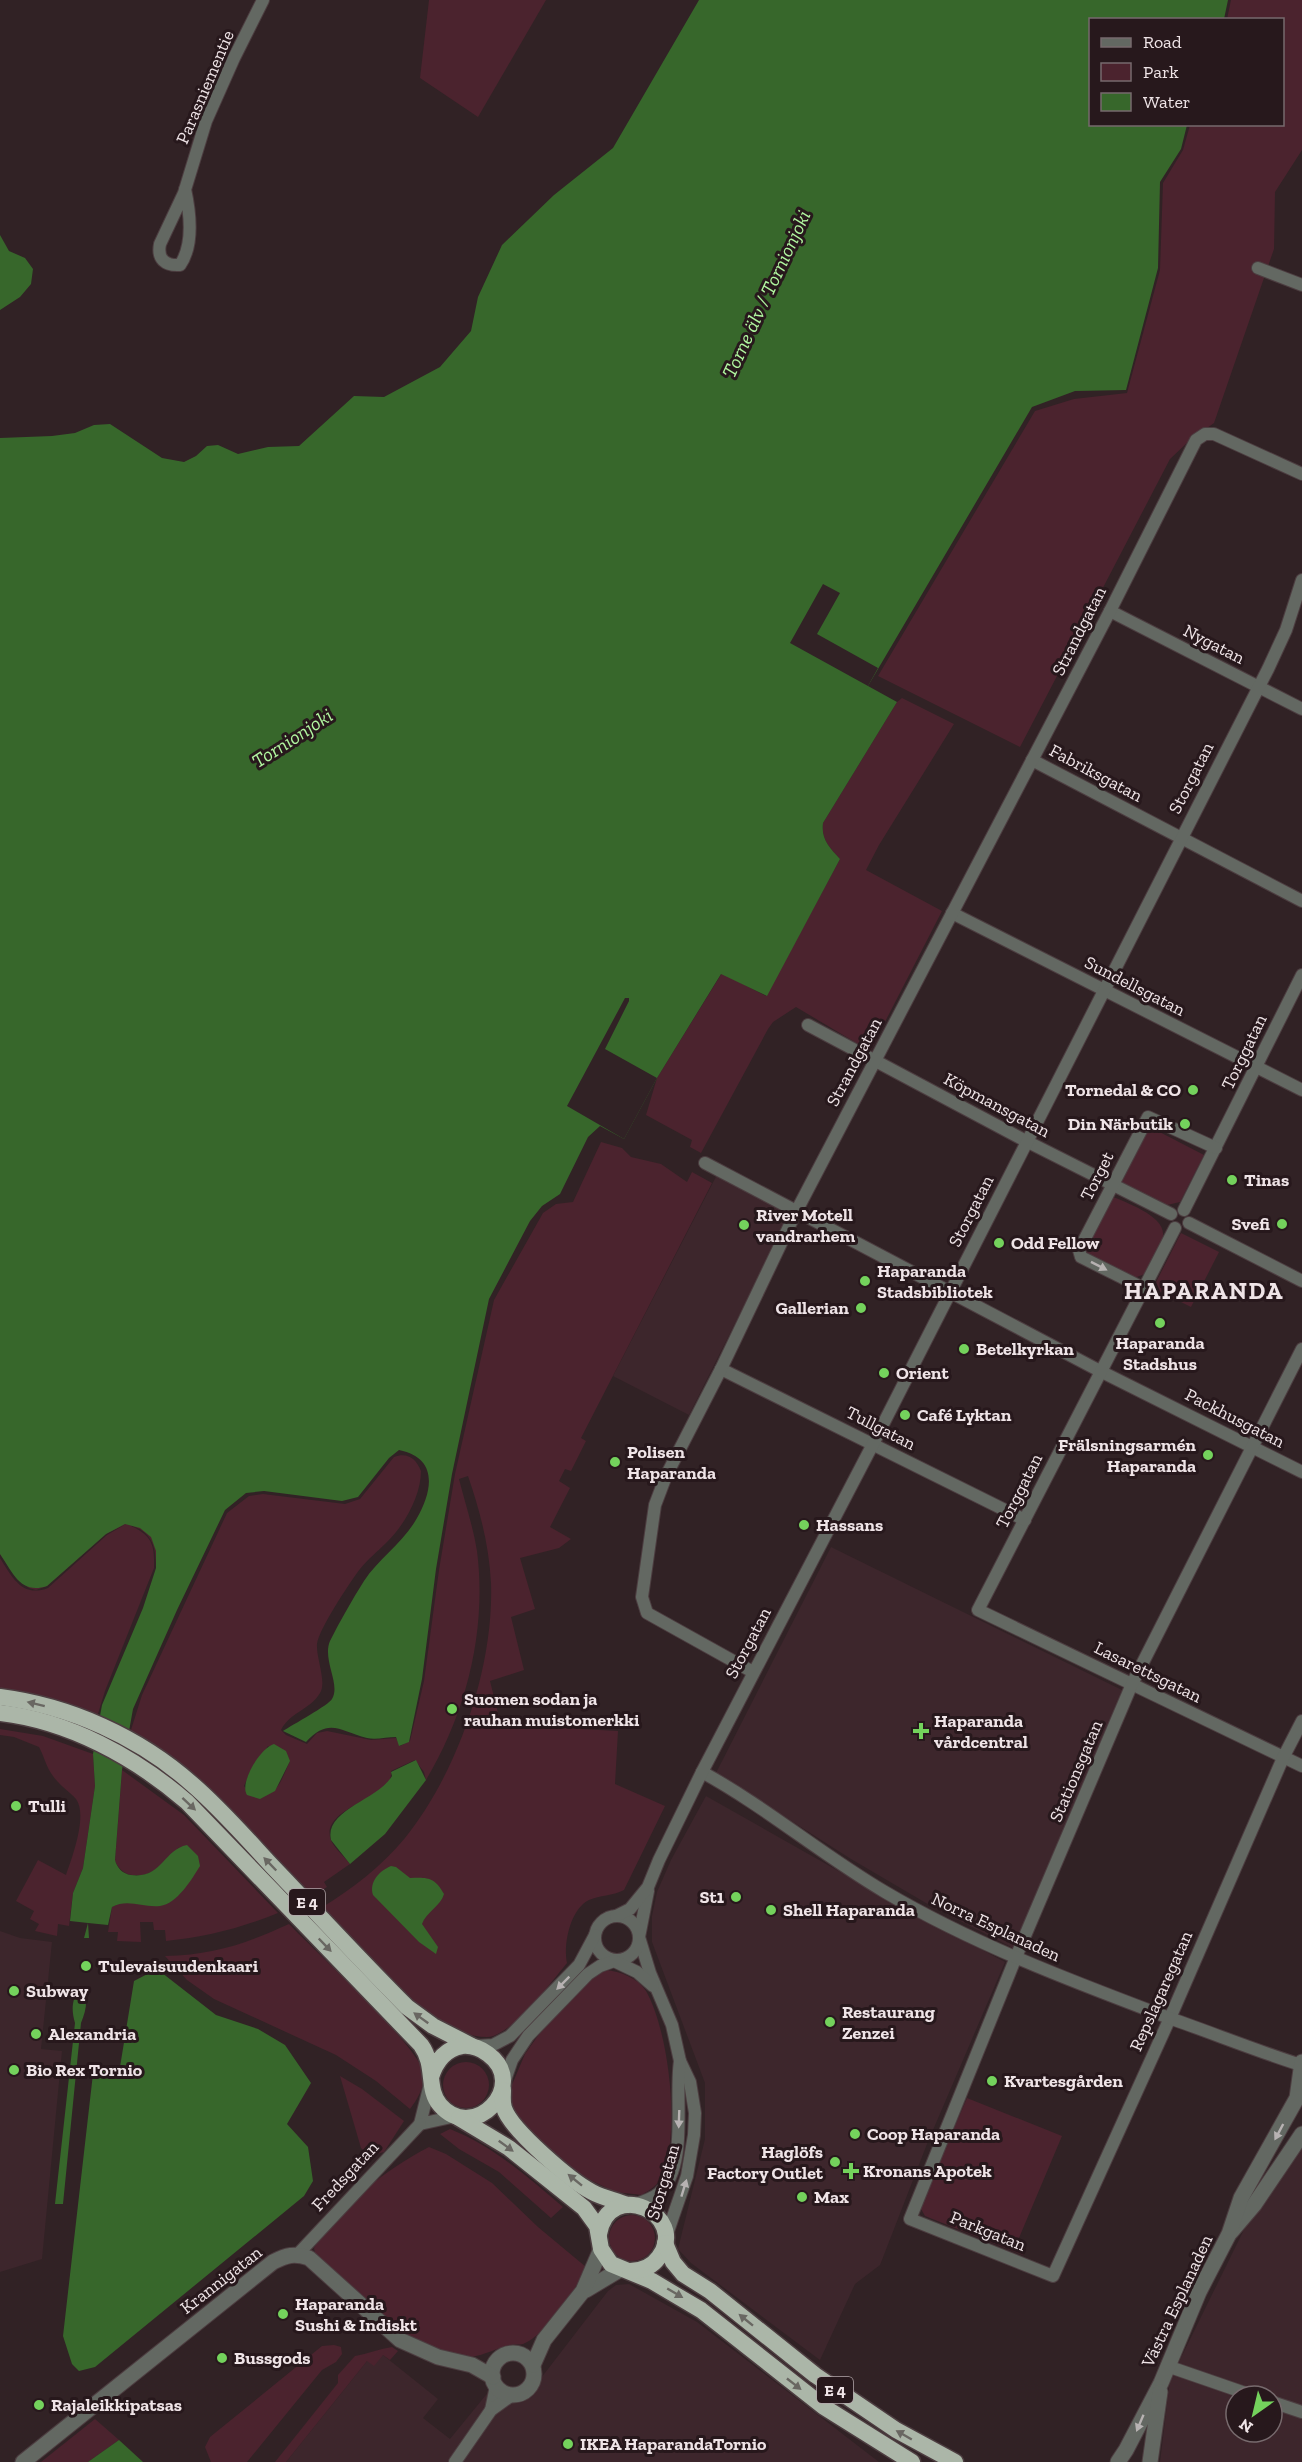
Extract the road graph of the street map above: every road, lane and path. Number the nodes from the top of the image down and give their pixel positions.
1 (263, 0) edge
2 (185, 189) junction
3 (1258, 268) dead end
4 (1302, 285) edge
5 (1302, 474) edge
6 (1302, 580) edge
7 (1110, 611) junction
8 (1258, 687) junction
9 (1302, 709) edge
10 (1032, 760) junction
11 (1181, 838) junction
12 (1302, 902) edge
13 (952, 913) junction
14 (1302, 975) edge
15 (1104, 991) junction
16 (808, 1025) dead end
17 (875, 1061) junction
18 (1257, 1067) junction
19 (1302, 1090) edge
20 (1026, 1141) junction
21 (1216, 1148) junction
22 (705, 1163) dead end
23 (1112, 1184) junction
24 (1184, 1210) junction
25 (796, 1212) junction
26 (1171, 1214) junction
27 (1189, 1223) junction
28 (1175, 1228) junction
29 (1302, 1281) edge
30 (1143, 1288) junction
31 (951, 1291) junction
32 (1302, 1349) edge
33 (721, 1369) junction
34 (1100, 1371) junction
35 (873, 1444) junction
36 (1252, 1447) junction
37 (1302, 1472) edge
38 (1025, 1520) junction
39 (978, 1610) joint
40 (753, 1672) junction
41 (1132, 1684) junction
42 (0, 1697) edge
43 (0, 1713) edge
44 (1302, 1721) edge
45 (70, 1723) junction
46 (1283, 1758) junction
47 (1302, 1766) edge
48 (702, 1772) junction
49 (648, 1887) junction
50 (616, 1916) junction
51 (595, 1935) junction
52 (639, 1937) junction
53 (1016, 1957) junction
54 (614, 1961) junction
55 (657, 1989) junction
56 (1170, 2018) junction
57 (472, 2046) junction
58 (680, 2061) junction
59 (1301, 2073) edge
60 (431, 2077) junction
61 (503, 2087) junction
62 (456, 2116) junction
63 (420, 2124) junction
64 (1302, 2134) edge
65 (630, 2205) junction
66 (910, 2219) joint
67 (1229, 2234) junction
68 (600, 2242) junction
69 (664, 2243) junction
70 (298, 2254) junction
71 (625, 2270) junction
72 (1053, 2276) joint
73 (583, 2291) junction
74 (544, 2340) junction
75 (519, 2354) junction
76 (499, 2359) junction
77 (472, 2365) junction
78 (532, 2365) junction
79 (1167, 2366) junction
80 (495, 2382) junction
81 (1161, 2383) junction
82 (1224, 2386) edge
83 (512, 2395) junction
84 (1284, 2406) edge
85 (491, 2410) junction
86 (1302, 2412) edge
87 (29, 2457) edge
88 (455, 2462) edge
89 (912, 2462) edge
90 (955, 2462) edge
91 (1118, 2462) edge
92 (1150, 2462) edge

1 - 2 street, Parasniementie
2 - 2 street, Parasniementie
3 - 4 street
5 - 7 street, Strandgatan
6 - 8 street, Storgatan
7 - 8 street, Nygatan
7 - 10 street, Strandgatan
8 - 9 street, Nygatan
8 - 11 street, Storgatan
10 - 11 street, Fabriksgatan
10 - 13 street, Strandgatan
11 - 12 street, Fabriksgatan
11 - 15 street, Storgatan
13 - 15 street, Sundellsgatan
13 - 17 street, Strandgatan
14 - 18 street, Torggatan
15 - 18 street, Sundellsgatan
15 - 20 street, Storgatan
16 - 17 street, Köpmansgatan
17 - 20 street, Köpmansgatan
17 - 25 street, Strandgatan
18 - 19 street, Sundellsgatan
18 - 21 street, Torggatan
20 - 23 street, Köpmansgatan
20 - 31 street, Storgatan
21 - 23 street, Torget
21 - 24 street, Torggatan
22 - 25 street, Packhusgatan
23 - 26 street, Köpmansgatan
23 -> 30 street, Torget
24 - 26 street
24 - 27 street
25 - 31 street, Packhusgatan
25 - 33 street, Strandgatan
26 - 28 street
27 - 28 street
27 - 29 street
28 - 30 street, Torggatan
30 - 34 street, Torggatan
31 - 34 street, Packhusgatan
31 - 35 street, Storgatan
32 - 36 street, Stationsgatan
33 - 35 street, Tullgatan
33 - 40 street, Strandgatan
34 - 36 street, Packhusgatan
34 - 38 street, Torggatan
35 - 38 street, Tullgatan
35 - 40 street, Storgatan
36 - 37 street, Packhusgatan
36 - 41 street, Stationsgatan
38 - 39 street, Torggatan
39 - 41 street, Lasarettsgatan
40 - 48 street, Storgatan
41 - 46 street, Lasarettsgatan
41 - 53 street, Stationsgatan
45 -> 42 highway
43 - 45 highway
44 - 46 street, Repslagaregatan
57 -> 45 highway, E 4
45 -> 60 highway, E 4
46 - 47 street, Lasarettsgatan
46 - 56 street, Repslagaregatan
48 - 49 street, Storgatan
48 - 53 street, Norra Esplanaden
49 - 50 street, Storgatan
49 - 52 street, Storgatan
50 - 51 street, Storgatan
50 - 52 street, Storgatan
51 - 54 street, Storgatan
51 -> 57 street
52 - 54 street, Storgatan
52 - 55 street, Storgatan
53 - 56 street, Norra Esplanaden
53 - 66 street, Stationsgatan
54 - 55 street, Storgatan
54 - 61 street
55 - 58 street, Storgatan
56 - 59 street, Norra Esplanaden
56 - 72 street, Repslagaregatan
57 - 60 highway
57 - 61 highway, E 4
58 -> 65 street, Storgatan
69 -> 58 street, Storgatan
59 -> 67 street, Västra Esplanaden
60 - 62 highway, E 4
60 - 63 street
61 - 62 highway
65 -> 61 highway, E 4
62 - 63 street
62 -> 68 highway, E 4
63 - 70 street, Fredsgatan
64 - 67 street, Västra Esplanaden
65 - 68 highway
65 - 69 highway, E 4
66 - 72 street, Parkgatan
67 - 79 street, Västra Esplanaden
68 - 71 highway, E 4
68 - 73 street
69 - 71 highway
90 -> 69 highway, E 4
70 - 77 street
70 - 87 street, Krannigatan
71 - 73 street
71 -> 89 highway, E 4
73 - 74 street
74 - 75 street
74 - 78 street
75 - 76 street
75 - 78 street
76 - 77 street
76 - 80 street
77 - 80 street
78 - 83 street
79 - 81 street, Västra Esplanaden
79 - 82 street
80 - 83 street
80 - 85 street
81 -> 91 street, Västra Esplanaden
81 - 92 street, Västra Esplanaden
83 - 85 street
84 - 86 street
85 - 88 street

